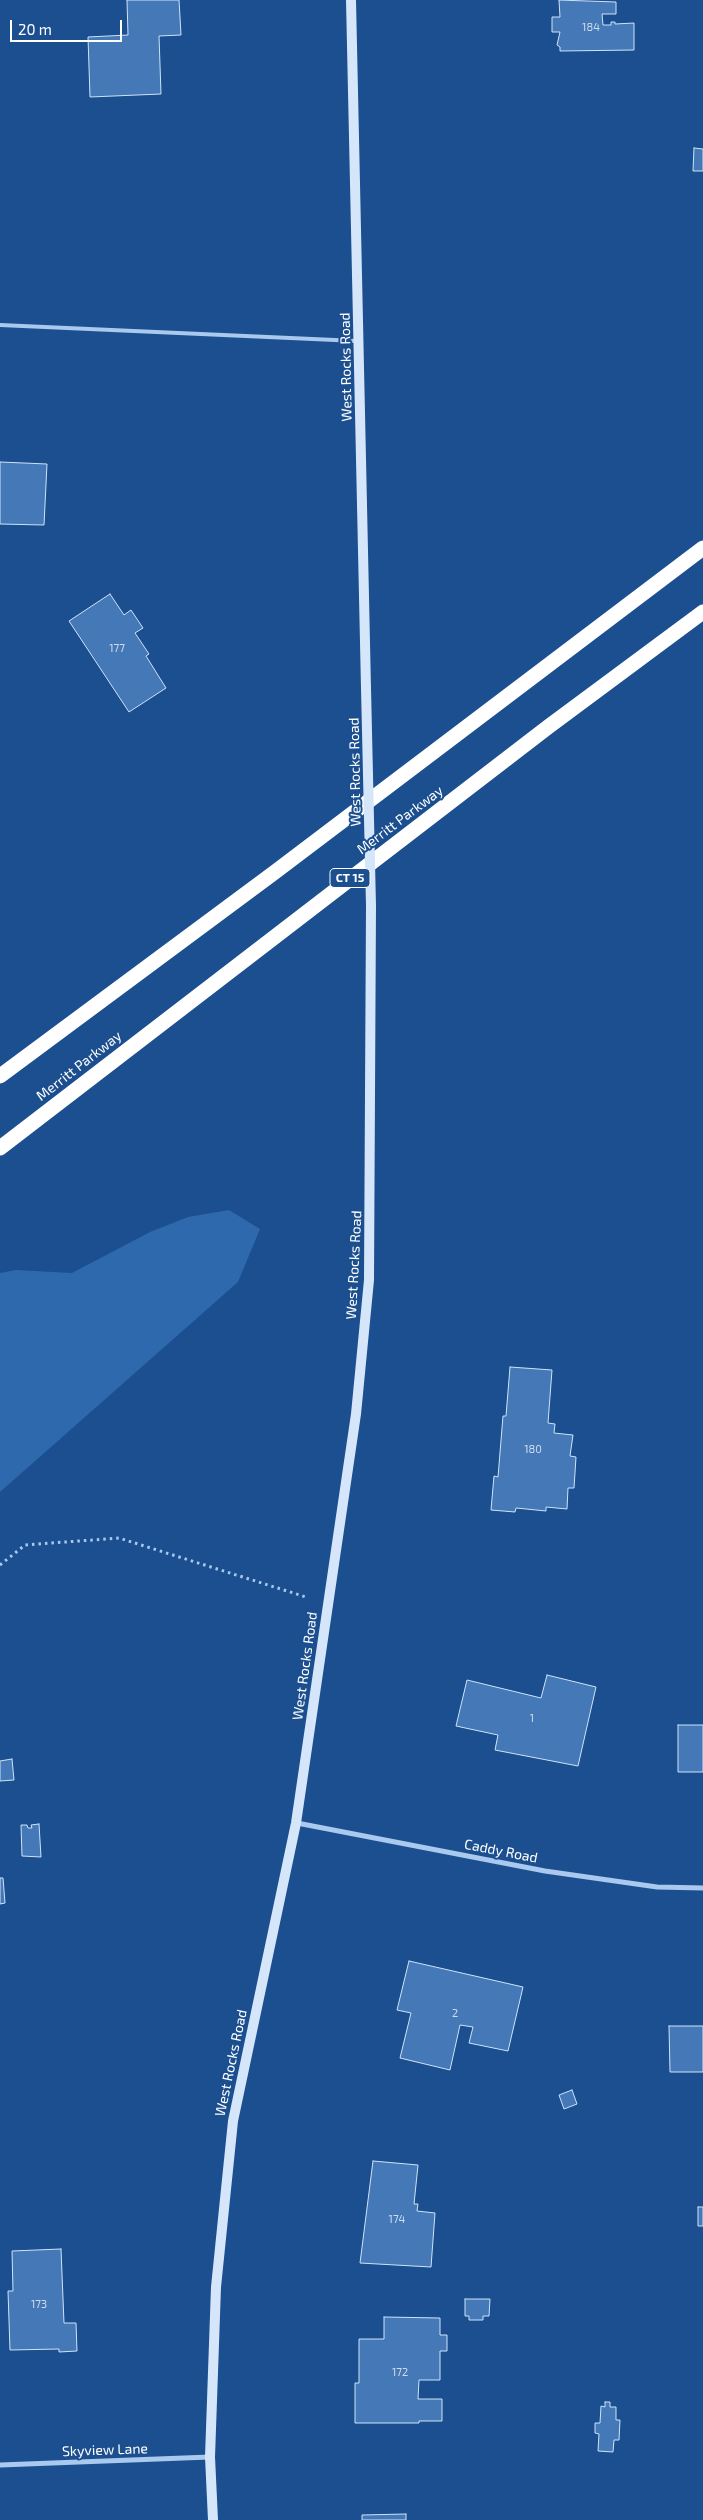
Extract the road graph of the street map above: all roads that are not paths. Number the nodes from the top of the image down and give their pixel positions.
1 (351, 0) edge
2 (0, 325) edge
3 (359, 341) junction
4 (703, 548) edge
5 (703, 612) edge
6 (0, 1076) edge
7 (0, 1148) edge
8 (296, 1823) junction
9 (703, 1888) edge
10 (210, 2457) junction
11 (0, 2465) edge
12 (213, 2520) edge

1 - 3 main road, West Rocks Road
2 - 3 lane
3 - 8 main road, West Rocks Road, bridge
4 - 6 highway
5 - 7 highway, Merritt Parkway / CT 15
8 - 9 street, Caddy Road
8 - 10 main road, West Rocks Road
10 - 11 street, Skyview Lane
10 - 12 main road, West Rocks Road

